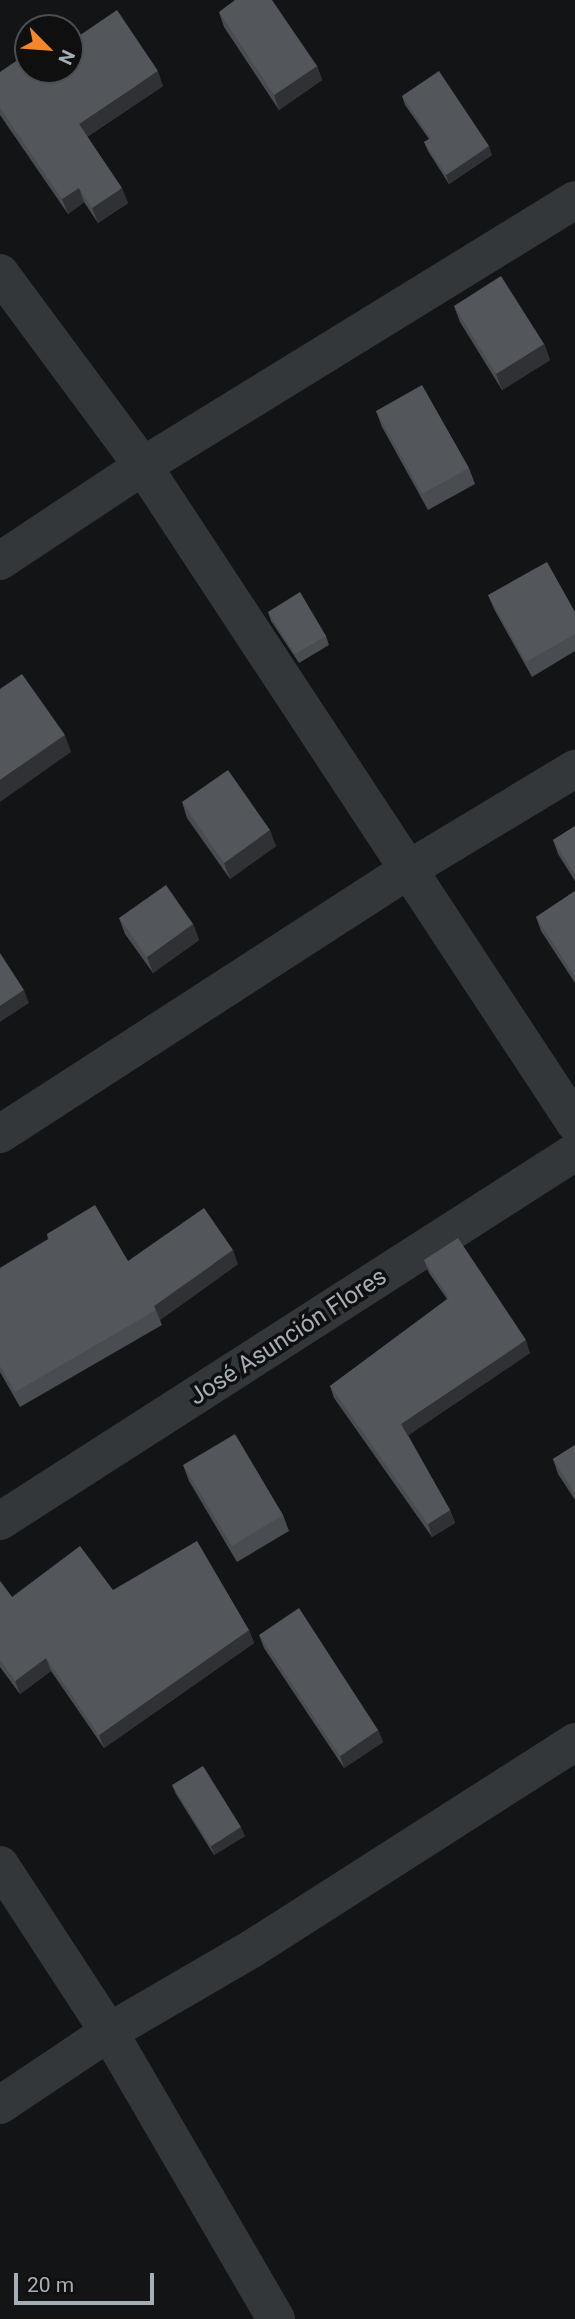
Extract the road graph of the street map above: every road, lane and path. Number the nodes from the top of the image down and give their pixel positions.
1 (575, 200) edge
2 (0, 273) edge
3 (143, 466) junction
4 (0, 561) edge
5 (575, 769) edge
6 (410, 869) junction
7 (575, 1123) edge
8 (0, 1134) edge
9 (575, 1152) edge
10 (0, 1521) edge
11 (575, 1742) edge
12 (0, 1865) edge
13 (109, 2032) junction
14 (0, 2105) edge
15 (276, 2319) edge

1 - 3 street
2 - 3 street
3 - 4 street
3 - 6 street
5 - 6 street
6 - 7 street
6 - 8 street
9 - 10 street, José Asunción Flores
11 - 13 street
12 - 13 street
13 - 14 street
13 - 15 street

